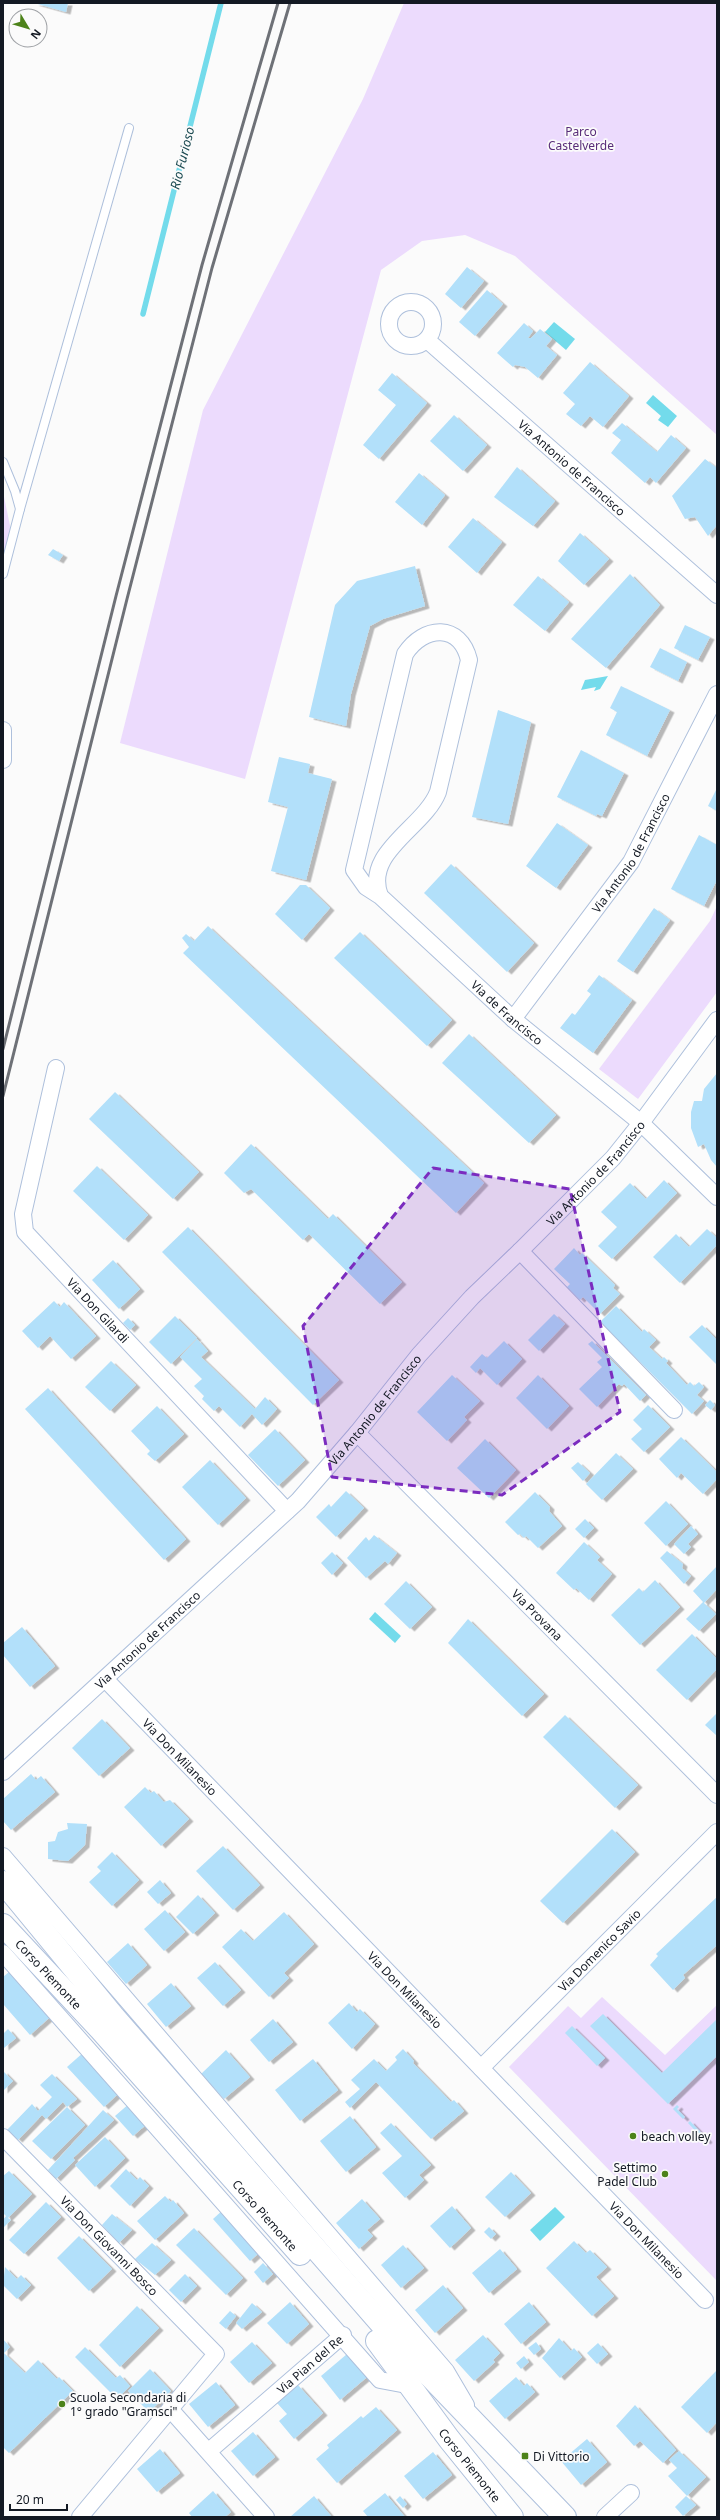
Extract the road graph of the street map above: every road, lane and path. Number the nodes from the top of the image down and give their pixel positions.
1 (129, 128) dead end
2 (427, 340) dead end
3 (3, 462) edge
4 (20, 510) junction
5 (3, 574) edge
6 (717, 595) edge
7 (717, 694) edge
8 (3, 730) edge
9 (3, 760) edge
10 (380, 896) junction
11 (513, 1020) junction
12 (717, 1020) edge
13 (56, 1068) dead end
14 (641, 1123) junction
15 (717, 1197) edge
16 (520, 1251) junction
17 (674, 1410) dead end
18 (357, 1434) junction
19 (287, 1511) junction
20 (105, 1679) junction
21 (3, 1772) edge
22 (717, 1795) edge
23 (717, 1832) edge
24 (3, 1856) edge
25 (3, 1882) edge
26 (3, 1925) edge
27 (3, 1953) edge
28 (107, 2023) junction
29 (481, 2068) junction
30 (3, 2137) edge
31 (704, 2300) dead end
32 (342, 2335) junction
33 (412, 2386) junction
34 (170, 2409) junction
35 (480, 2429) junction
36 (209, 2451) junction
37 (631, 2493) dead end
38 (80, 2517) edge
39 (266, 2517) edge
40 (512, 2517) edge
41 (565, 2517) edge
42 (606, 2517) edge

1 - 4 lane
2 - 6 street, Via Antonio de Francisco
3 - 4 lane
4 - 5 lane
7 - 11 street, Via Antonio de Francisco
8 - 9 street
10 - 10 street, Via de Francisco
10 - 11 street, Via de Francisco
11 - 14 street, Via de Francisco
12 - 14 street, Via Antonio de Francisco
13 - 19 street, Via Don Gilardi
14 - 15 street, Via de Francisco
14 - 16 street, Via Antonio de Francisco
16 - 17 street
16 - 18 street, Via Antonio de Francisco
18 - 19 street, Via Antonio de Francisco
18 - 22 street, Via Provana
19 - 20 street, Via Antonio de Francisco
20 - 21 street, Via Antonio de Francisco
20 - 29 street, Via Don Milanesio
23 - 29 street, Via Domenico Savio
24 - 35 street, Corso Piemonte
25 - 28 main road, Corso Piemonte
26 - 28 main road, Corso Piemonte
27 - 32 street
28 - 33 main road, Corso Piemonte
28 - 35 main road, Corso Piemonte
29 - 31 street, Via Don Milanesio
30 - 34 street, Via Don Giovanni Bosco
32 - 33 street, Via Pian del Re
32 - 36 street, Via Pian del Re
33 - 40 main road, Corso Piemonte
34 - 36 street
34 - 38 street
35 - 41 main road, Corso Piemonte
36 - 39 street
37 - 42 street

